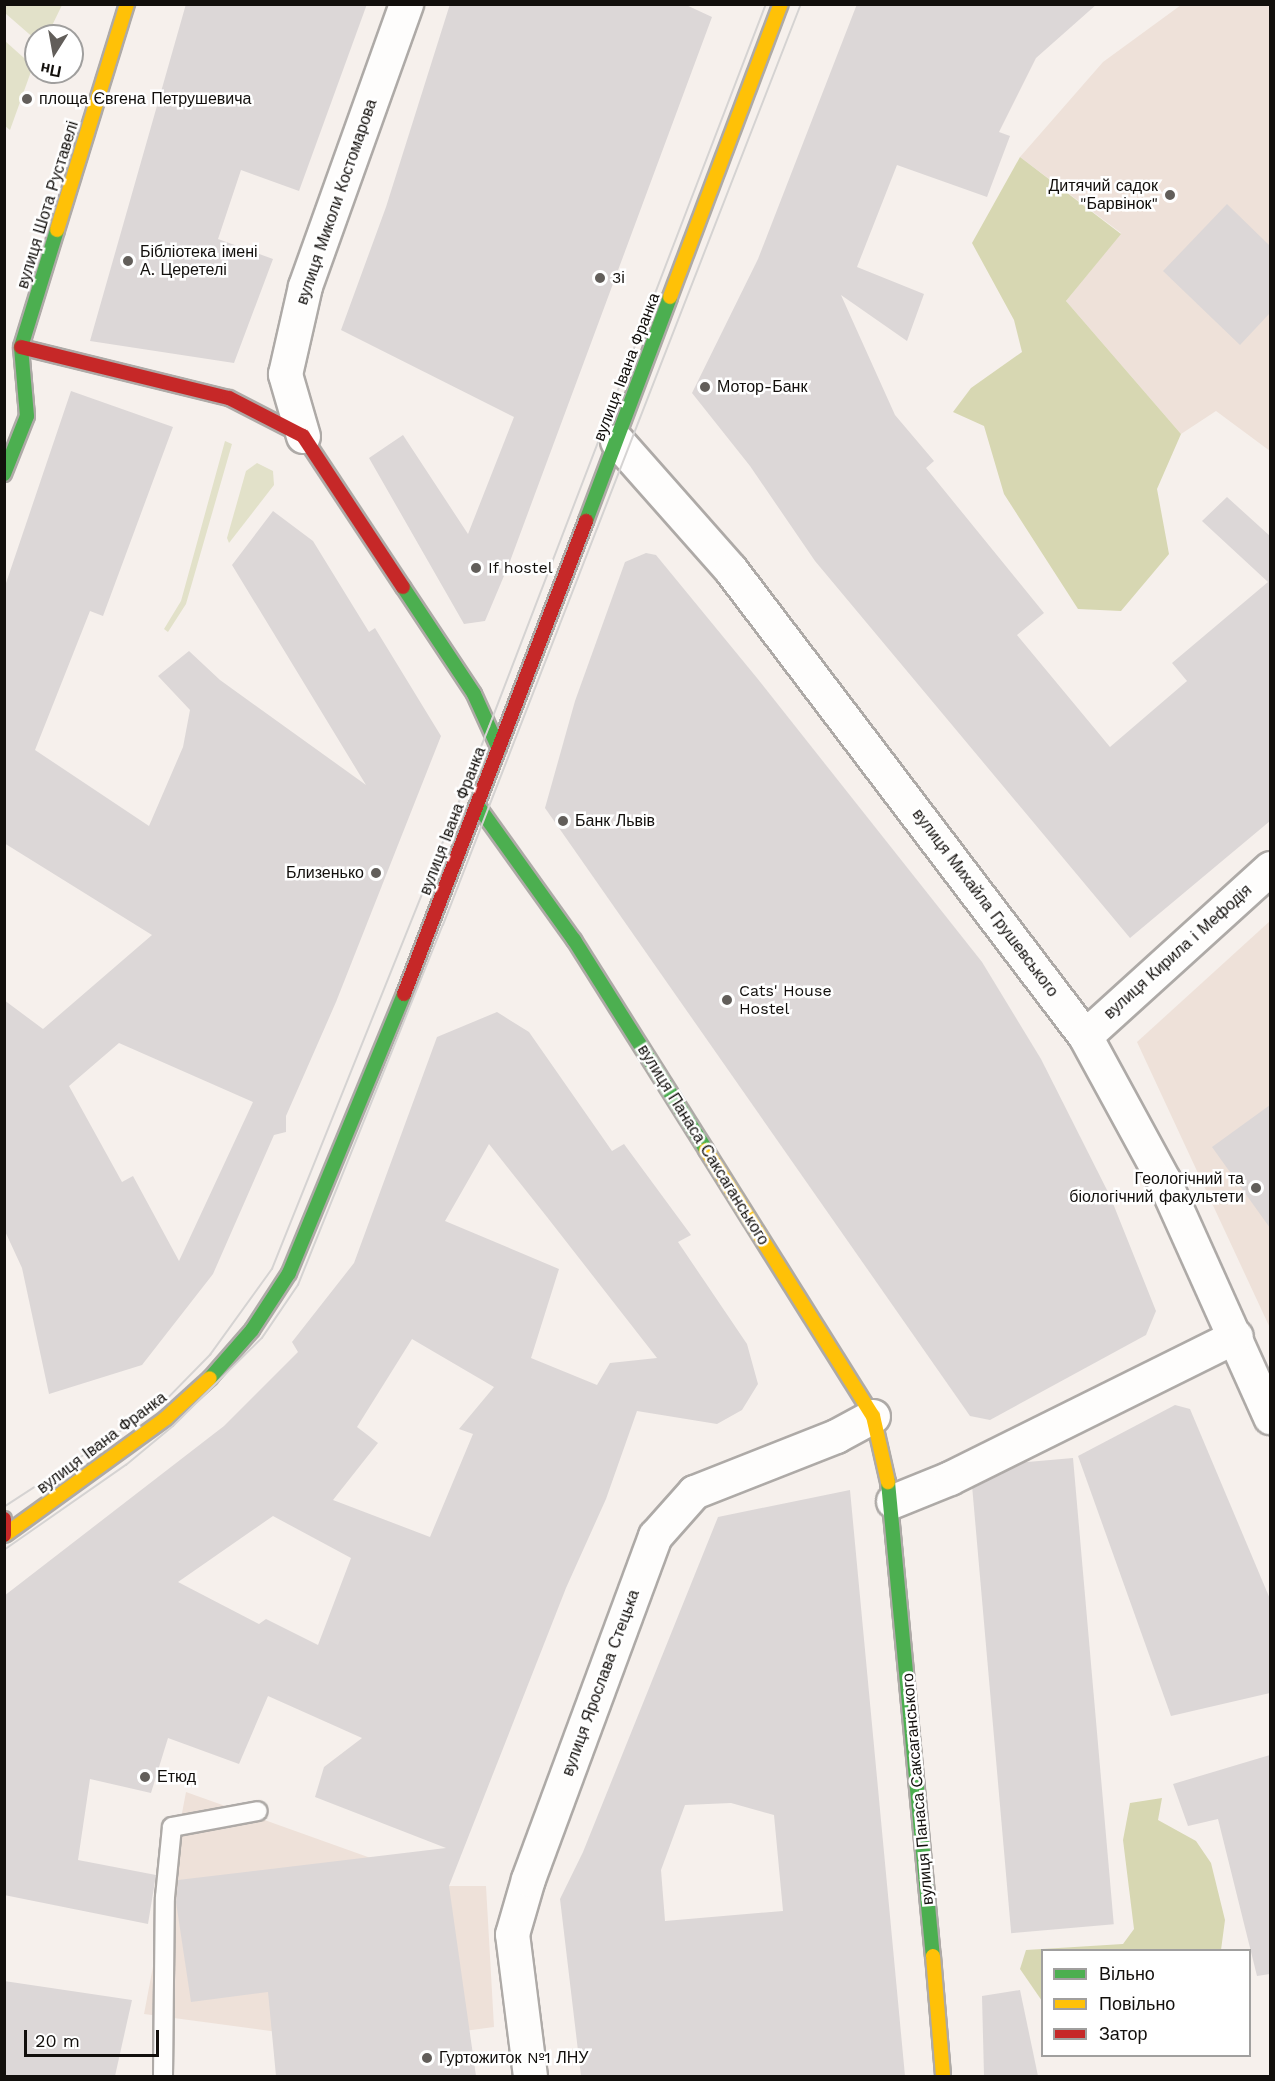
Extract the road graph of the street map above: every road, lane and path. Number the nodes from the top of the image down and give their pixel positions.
1 (127, 4) edge
2 (406, 4) edge
3 (774, 7) edge
4 (4, 343) edge
5 (21, 347) junction
6 (4, 365) edge
7 (303, 436) junction
8 (617, 441) junction
9 (4, 474) edge
10 (499, 749) junction
11 (478, 806) junction
12 (1270, 868) edge
13 (1085, 1036) junction
14 (1236, 1336) junction
15 (873, 1416) junction
16 (1270, 1417) edge
17 (893, 1501) junction
18 (4, 1519) edge
19 (5, 1534) edge
20 (258, 1811) dead end
21 (163, 2076) edge
22 (530, 2076) edge
23 (943, 2076) edge

1 - 5 main road, вулиця Шота Руставелі
2 - 7 street, вулиця Миколи Костомарова
3 - 8 main road, вулиця Івана Франка
4 - 5 main road
5 - 6 main road, вулиця Шота Руставелі
5 - 7 main road, вулиця Миколи Костомарова
5 - 9 main road, вулиця Шота Руставелі
7 - 10 main road, вулиця Миколи Костомарова
8 - 10 main road, вулиця Івана Франка
8 - 13 street, вулиця Михайла Грушевського
10 - 11 main road, вулиця Івана Франка
11 - 15 main road, вулиця Панаса Саксаганського
11 - 19 main road, вулиця Івана Франка
12 - 13 street, вулиця Кирила і Мефодія
13 - 14 street, вулиця Михайла Грушевського
14 - 16 street, вулиця Михайла Грушевського
14 - 17 street
15 - 17 main road, вулиця Панаса Саксаганського
15 - 22 street, вулиця Ярослава Стецька
17 - 23 main road, вулиця Панаса Саксаганського
18 - 19 main road
20 - 21 lane

